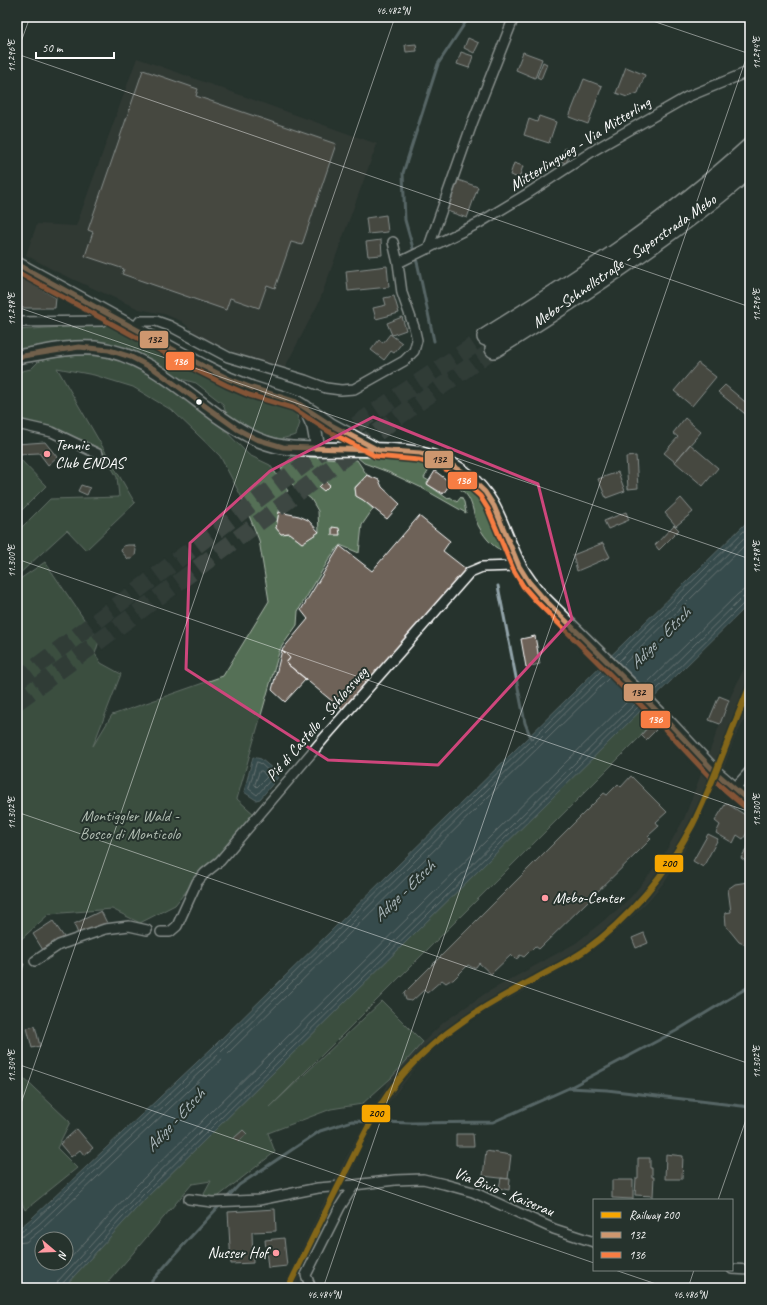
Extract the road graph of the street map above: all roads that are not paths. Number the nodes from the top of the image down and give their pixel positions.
1 (514, 17) edge
2 (750, 71) edge
3 (750, 147) edge
4 (750, 168) edge
5 (750, 180) edge
6 (695, 214) junction
7 (393, 242) dead end
8 (424, 251) junction
9 (398, 263) junction
10 (17, 264) edge
11 (108, 314) junction
12 (17, 322) edge
13 (134, 329) junction
14 (17, 357) edge
15 (305, 407) junction
16 (17, 424) edge
17 (331, 425) junction
18 (314, 428) junction
19 (299, 448) junction
20 (318, 449) junction
21 (333, 449) junction
22 (378, 450) junction
23 (98, 454) dead end
24 (520, 566) junction
25 (750, 771) edge
26 (734, 789) junction
27 (750, 802) edge
28 (147, 930) dead end
29 (161, 932) dead end
30 (35, 960) dead end
31 (354, 1185) junction
32 (189, 1199) dead end
33 (593, 1242) edge
34 (733, 1269) edge
35 (750, 1270) edge
36 (311, 1288) edge

1 - 8 street
2 - 8 street, Mitterlingweg - Via Mitterling
3 - 6 highway, Mebo-Schnellstraße - Superstrada Mebo
4 - 6 highway, Mebo-Schnellstraße - Superstrada Mebo
5 - 6 highway
7 - 9 street
8 - 9 street, Mitterlingweg - Via Mitterling
9 - 13 street
10 - 11 main road
11 - 12 street
11 - 13 main road
13 - 15 main road
14 - 19 main road
15 - 17 main road
15 - 18 main road
16 - 23 street
17 - 21 main road
17 - 22 main road
18 - 19 main road
18 - 20 main road
19 - 20 main road
20 - 21 main road
21 - 22 main road
22 - 24 main road
24 - 26 main road
24 - 29 street, Pié di Castello - Schlossweg
25 - 26 street
26 - 27 main road
28 - 30 street
31 - 32 street, Via Bivio - Kaiserau
31 - 33 street, Via Bivio - Kaiserau
31 - 36 street
34 - 35 street

